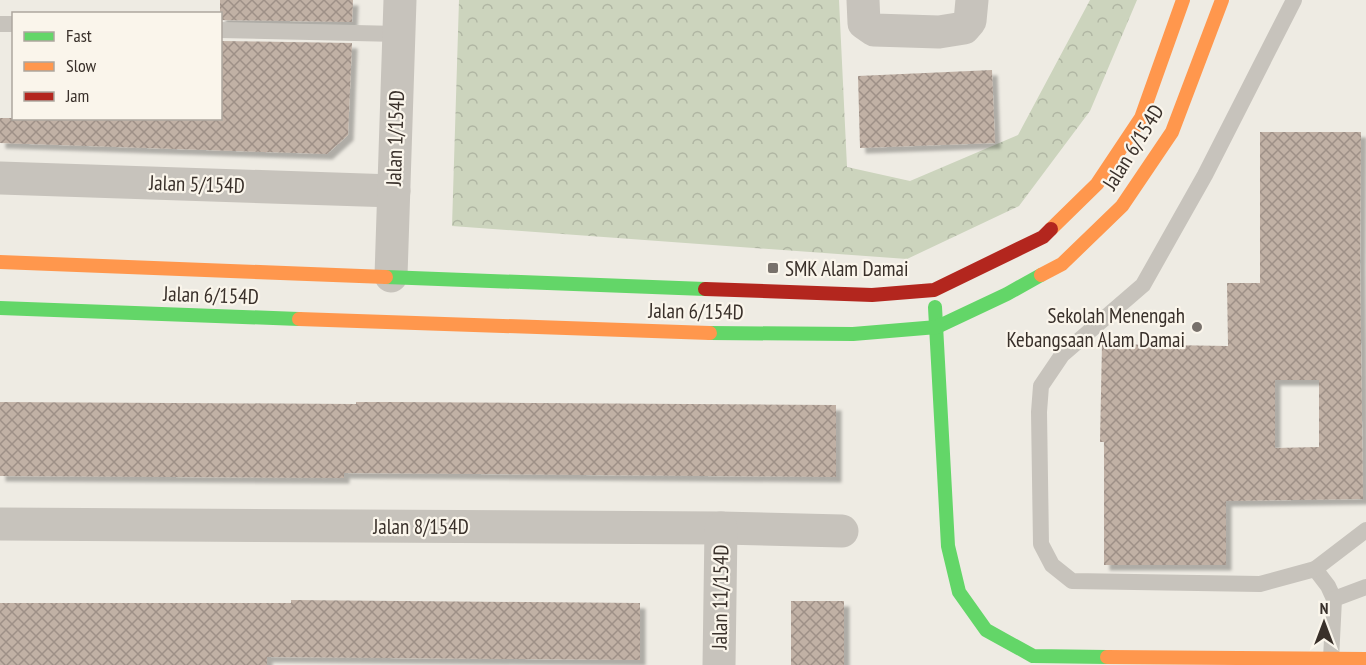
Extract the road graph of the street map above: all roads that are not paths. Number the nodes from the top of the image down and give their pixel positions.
1 (400, 0) edge
2 (863, 0) edge
3 (972, 0) edge
4 (1183, 0) edge
5 (1222, 0) edge
6 (1294, 0) edge
7 (222, 30) edge
8 (399, 34) junction
9 (0, 178) edge
10 (394, 191) junction
11 (0, 262) edge
12 (391, 282) junction
13 (934, 290) junction
14 (0, 308) edge
15 (977, 308) junction
16 (937, 327) junction
17 (853, 334) junction
18 (900, 345) dead end
19 (934, 368) junction
20 (0, 524) edge
21 (721, 528) junction
22 (1366, 530) edge
23 (842, 531) dead end
24 (1315, 569) junction
25 (1366, 587) edge
26 (1334, 599) junction
27 (1331, 658) junction
28 (1366, 659) edge
29 (1033, 661) edge
30 (1068, 661) edge
31 (718, 665) edge

1 - 8 street, Jalan 1/154D
2 - 3 street
4 - 13 street, Jalan 6/154D
5 - 15 street, Jalan 6/154D
6 - 24 lane
7 - 8 lane
8 - 10 street, Jalan 1/154D
9 - 10 street, Jalan 5/154D
10 - 12 street, Jalan 1/154D
11 - 12 street, Jalan 6/154D
12 - 13 street, Jalan 6/154D
13 - 16 street
14 - 17 street, Jalan 6/154D
15 - 16 street, Jalan 6/154D
15 - 19 street
16 - 17 street, Jalan 6/154D
16 - 19 street
17 - 18 street
19 - 29 street
20 - 21 street, Jalan 8/154D
21 - 23 street, Jalan 8/154D
21 - 31 street, Jalan 11/154D
22 - 24 lane
24 - 26 lane
25 - 26 lane
26 - 27 lane
27 - 28 street
27 - 30 street
29 - 30 street

